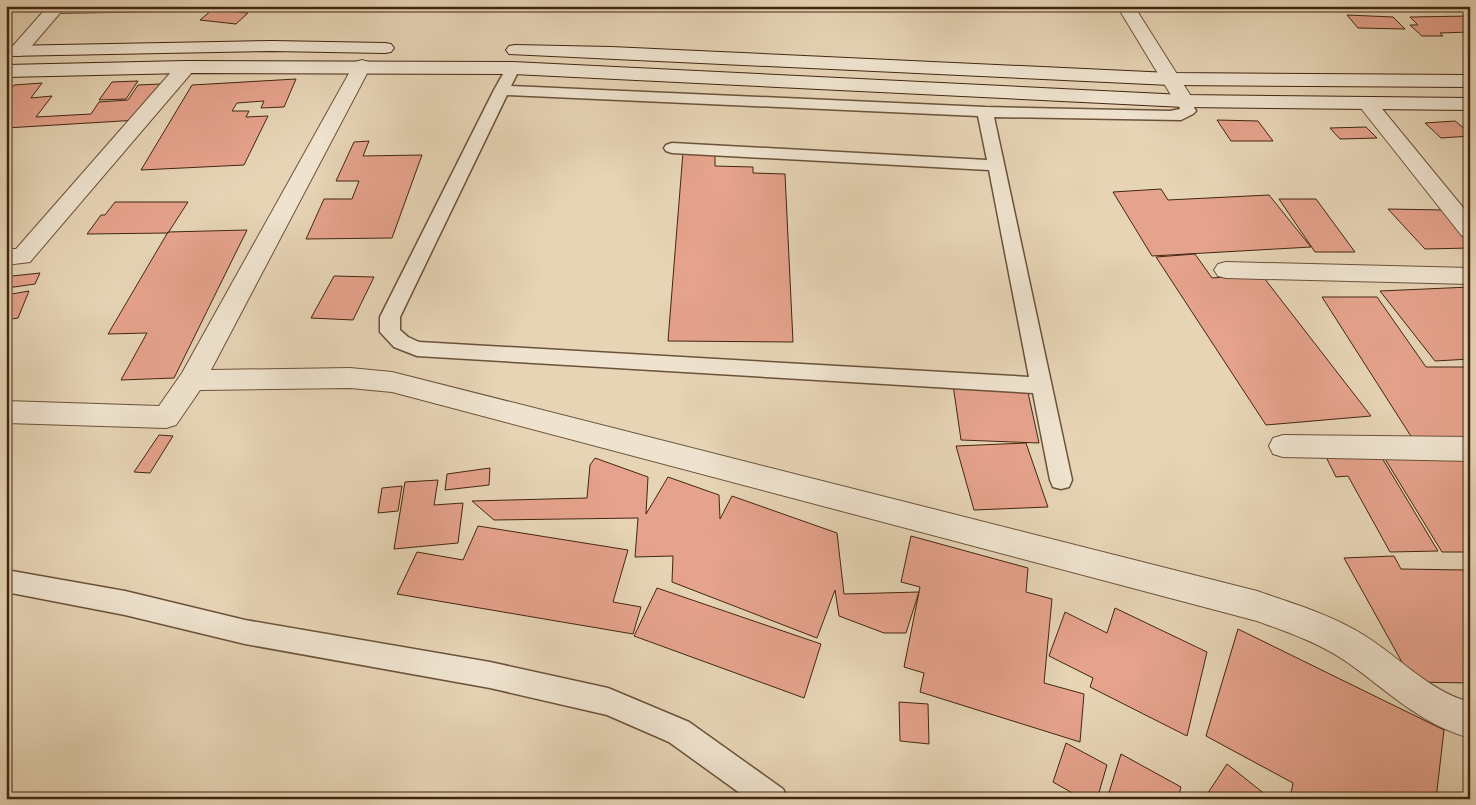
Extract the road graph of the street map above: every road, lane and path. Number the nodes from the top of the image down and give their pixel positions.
1 (168, 6) edge
2 (1125, 6) edge
3 (57, 7) edge
4 (407, 48) dead end
5 (494, 50) dead end
6 (12, 51) edge
7 (362, 66) junction
8 (186, 67) junction
9 (513, 68) junction
10 (6, 71) edge
11 (1170, 79) junction
12 (1470, 81) edge
13 (502, 90) junction
14 (1184, 101) junction
15 (1367, 103) junction
16 (1470, 104) edge
17 (985, 112) junction
18 (672, 148) dead end
19 (996, 164) junction
20 (1470, 231) edge
21 (6, 257) edge
22 (1226, 270) dead end
23 (1470, 276) edge
24 (192, 380) junction
25 (1042, 386) junction
26 (6, 412) edge
27 (1283, 446) dead end
28 (1470, 450) edge
29 (1060, 480) dead end
30 (6, 581) edge
31 (1470, 720) edge
32 (773, 799) edge

1 - 3 main road
2 - 11 main road
3 - 6 main road
4 - 6 main road
5 - 11 main road
7 - 8 main road
7 - 9 main road
7 - 24 main road
8 - 10 main road
8 - 21 main road
9 - 13 lane
9 - 14 main road
11 - 12 main road
11 - 14 main road
13 - 17 lane
13 - 25 lane
14 - 15 main road
14 - 17 lane
15 - 16 main road
15 - 20 main road
17 - 19 lane
18 - 19 lane
19 - 25 lane
22 - 23 main road
24 - 26 main road
24 - 31 main road
25 - 29 lane
27 - 28 main road
30 - 32 lane

